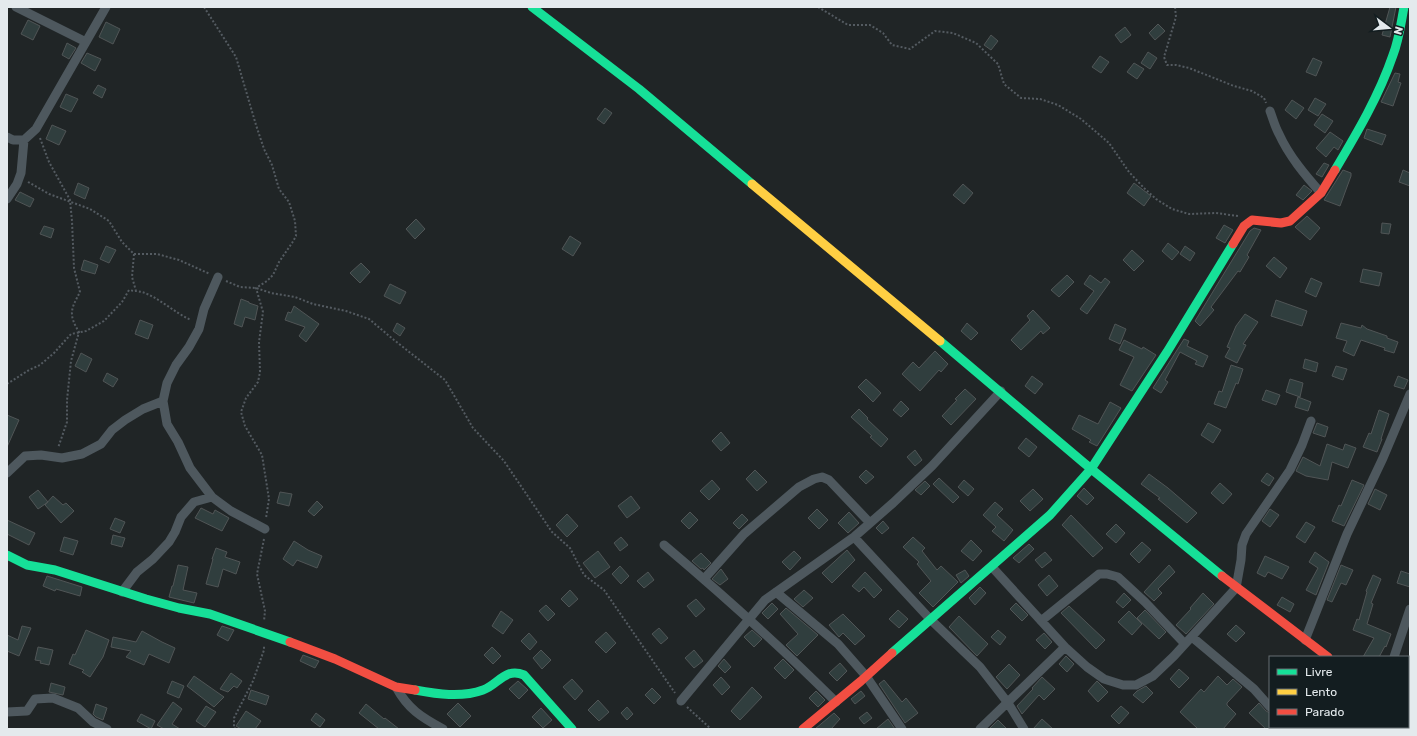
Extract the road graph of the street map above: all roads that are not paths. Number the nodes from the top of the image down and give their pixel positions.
1 (16, 7) edge
2 (106, 7) edge
3 (532, 7) edge
4 (1404, 7) edge
5 (86, 42) junction
6 (1270, 111) road end
7 (7, 137) edge
8 (24, 140) junction
9 (1321, 193) junction
10 (7, 199) edge
11 (218, 278) road end
12 (1001, 391) junction
13 (1410, 394) edge
14 (163, 401) junction
15 (1311, 420) dead end
16 (1091, 469) junction
17 (7, 473) edge
18 (212, 497) junction
19 (870, 523) junction
20 (265, 529) road end
21 (854, 537) junction
22 (664, 545) dead end
23 (7, 555) edge
24 (992, 567) junction
25 (704, 579) junction
26 (1236, 588) junction
27 (122, 592) junction
28 (776, 592) junction
29 (1410, 609) edge
30 (748, 619) junction
31 (930, 620) junction
32 (1041, 621) junction
33 (1189, 640) junction
34 (1305, 640) junction
35 (1065, 647) junction
36 (1327, 656) edge
37 (1394, 656) edge
38 (866, 676) junction
39 (396, 687) junction
40 (681, 701) road end
41 (836, 702) junction
42 (1008, 703) junction
43 (1269, 706) edge
44 (7, 712) edge
45 (107, 729) edge
46 (443, 729) edge
47 (572, 729) edge
48 (803, 729) edge
49 (902, 729) edge
50 (980, 729) edge
51 (1024, 729) edge

1 - 5 street
2 - 5 street
3 - 12 street
4 - 9 street
5 - 8 street
6 - 9 street
7 - 8 street
8 - 10 street
9 - 16 street
11 - 14 street
12 - 16 street
12 - 19 street
13 - 34 street
14 - 17 street
14 - 18 street
15 - 26 street
16 - 24 street
16 - 26 street
18 - 20 street
18 - 27 street
19 - 21 street
19 - 25 street
21 - 28 street
21 - 31 street
22 - 25 street
23 - 27 street
24 - 31 street
24 - 32 street
25 - 30 street
26 - 33 street
26 - 34 street
27 - 39 street
28 - 30 street
28 - 38 street
29 - 37 street
30 - 40 street
30 - 41 street
31 - 38 street
31 - 42 street
32 - 33 street
32 - 35 street
33 - 35 street
33 - 43 street
34 - 36 street
35 - 42 street
38 - 41 street
38 - 49 street
39 - 46 street
39 - 47 street
41 - 48 street
42 - 50 street
42 - 51 street
44 - 45 street

